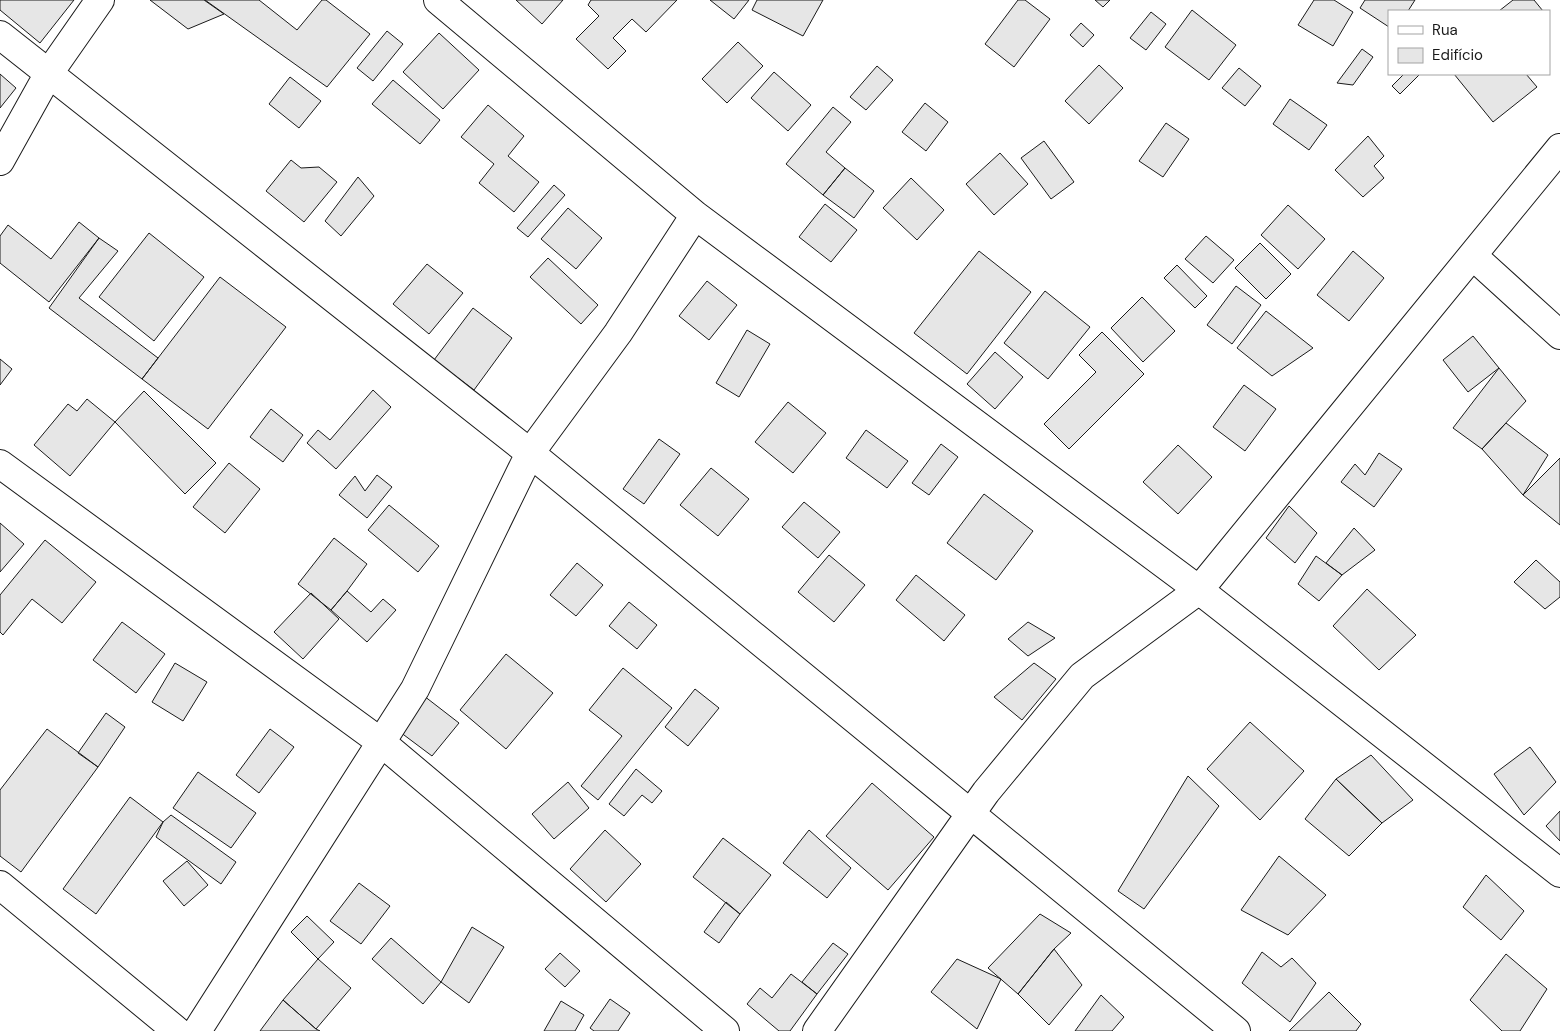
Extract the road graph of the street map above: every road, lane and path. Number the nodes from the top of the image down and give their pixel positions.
1 (100, 0) edge
2 (438, 0) edge
3 (0, 35) edge
4 (49, 72) junction
5 (1560, 148) edge
6 (0, 160) edge
7 (696, 215) junction
8 (1472, 256) junction
9 (1560, 335) edge
10 (530, 453) junction
11 (0, 464) edge
12 (1198, 590) junction
13 (382, 743) junction
14 (972, 814) junction
15 (1560, 873) edge
16 (0, 885) edge
17 (177, 1031) edge
18 (197, 1031) edge
19 (725, 1031) edge
20 (817, 1031) edge
21 (1236, 1031) edge

1 - 4 street
2 - 7 street
3 - 4 street
4 - 6 street
4 - 10 street
5 - 8 street
7 - 10 street
7 - 12 street
8 - 9 street
8 - 12 street
10 - 13 street
10 - 14 street
11 - 13 street
12 - 14 street
12 - 15 street
13 - 18 street
13 - 19 street
14 - 20 street
14 - 21 street
16 - 17 street

